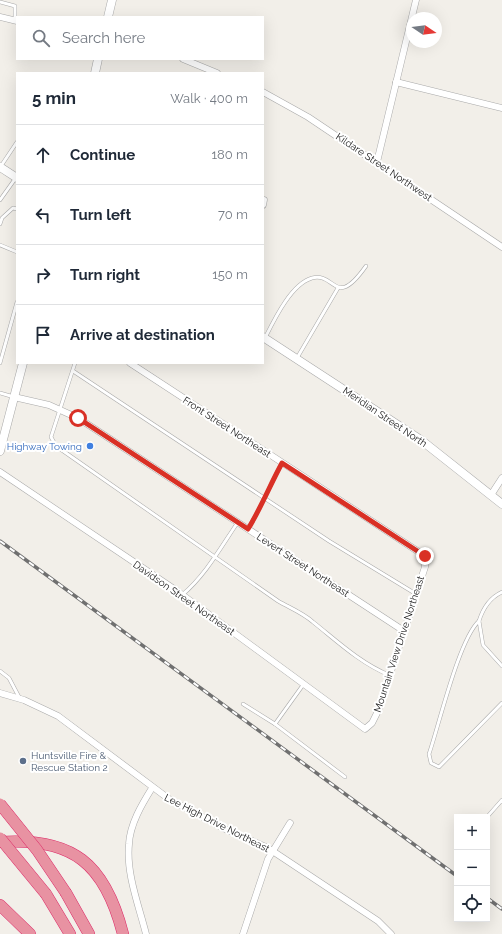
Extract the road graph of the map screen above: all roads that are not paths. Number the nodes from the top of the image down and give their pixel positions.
1 (112, 0) edge
2 (416, 0) edge
3 (0, 2) edge
4 (108, 16) edge
5 (0, 17) edge
6 (16, 21) edge
7 (98, 60) edge
8 (185, 60) edge
9 (200, 66) junction
10 (95, 72) edge
11 (199, 72) edge
12 (215, 72) edge
13 (396, 82) junction
14 (264, 93) edge
15 (502, 108) edge
16 (16, 144) edge
17 (377, 162) junction
18 (0, 167) edge
19 (16, 178) edge
20 (0, 200) edge
21 (16, 209) edge
22 (0, 224) edge
23 (0, 246) edge
24 (502, 247) edge
25 (16, 252) edge
26 (366, 266) dead end
27 (338, 288) junction
28 (16, 306) edge
29 (264, 337) edge
30 (297, 358) junction
31 (0, 364) edge
32 (23, 364) edge
33 (75, 364) edge
34 (132, 364) edge
35 (73, 371) junction
36 (0, 393) edge
37 (14, 397) junction
38 (61, 410) junction
39 (0, 451) edge
40 (282, 463) junction
41 (0, 472) edge
42 (502, 478) edge
43 (491, 495) junction
44 (266, 497) junction
45 (502, 504) edge
46 (238, 522) junction
47 (248, 529) junction
48 (215, 556) junction
49 (425, 556) joint
50 (502, 592) edge
51 (416, 594) junction
52 (182, 595) junction
53 (479, 621) junction
54 (404, 631) junction
55 (502, 666) edge
56 (0, 671) edge
57 (389, 675) junction
58 (304, 685) junction
59 (0, 693) edge
60 (20, 699) junction
61 (502, 703) edge
62 (243, 704) dead end
63 (275, 724) junction
64 (366, 729) joint
65 (345, 777) dead end
66 (152, 788) junction
67 (501, 803) edge
68 (0, 804) edge
69 (490, 814) edge
70 (290, 823) dead end
71 (0, 838) edge
72 (0, 842) edge
73 (272, 851) junction
74 (0, 904) edge
75 (30, 934) edge
76 (70, 934) edge
77 (89, 934) edge
78 (123, 934) edge
79 (146, 934) edge
80 (243, 934) edge
81 (391, 934) edge

1 - 4 street
2 - 13 street
3 - 6 lane
5 - 6 street
7 - 10 street
8 - 9 street
9 - 11 street
9 - 12 street
13 - 15 street
13 - 17 street
14 - 17 street, Kildare Street Northwest
16 - 18 lane
17 - 24 street, Kildare Street Northwest
18 - 19 street
19 - 20 lane
21 - 22 lane
23 - 25 lane
26 - 27 lane
27 - 29 lane
27 - 30 lane
28 - 31 lane
29 - 30 street, Meridian Street North
30 - 43 street, Meridian Street North
32 - 37 street
33 - 35 lane
34 - 40 street, Front Street Northeast
35 - 38 lane
35 - 44 lane
36 - 37 lane
37 - 38 street, Levert Street Northeast
37 - 39 street
38 - 46 street, Levert Street Northeast
38 - 48 lane
40 - 44 lane
40 - 49 street, Front Street Northeast
41 - 52 street, Davidson Street Northeast
42 - 43 street
43 - 45 street, Meridian Street North
44 - 47 lane
44 - 51 lane
46 - 47 street, Levert Street Northeast
46 - 48 lane
47 - 54 street, Levert Street Northeast
48 - 52 lane
48 - 57 lane
49 - 51 street, Mountain View Drive Northeast
50 - 53 lane
51 - 54 street, Mountain View Drive Northeast
52 - 58 street, Davidson Street Northeast
53 - 55 lane
53 - 61 lane
54 - 57 street, Mountain View Drive Northeast
56 - 60 lane
57 - 64 street, Mountain View Drive Northeast
58 - 63 lane
58 - 64 street, Davidson Street Northeast
59 - 60 street, Lee High Drive Northeast
60 - 66 street, Lee High Drive Northeast
62 - 63 lane
63 - 65 lane
66 - 73 street, Lee High Drive Northeast
66 - 79 street
67 - 69 lane
68 - 77 highway, bridge
70 - 73 street
71 - 76 highway, bridge
72 - 78 highway
73 - 80 street
73 - 81 street, Lee High Drive Northeast
74 - 75 highway

